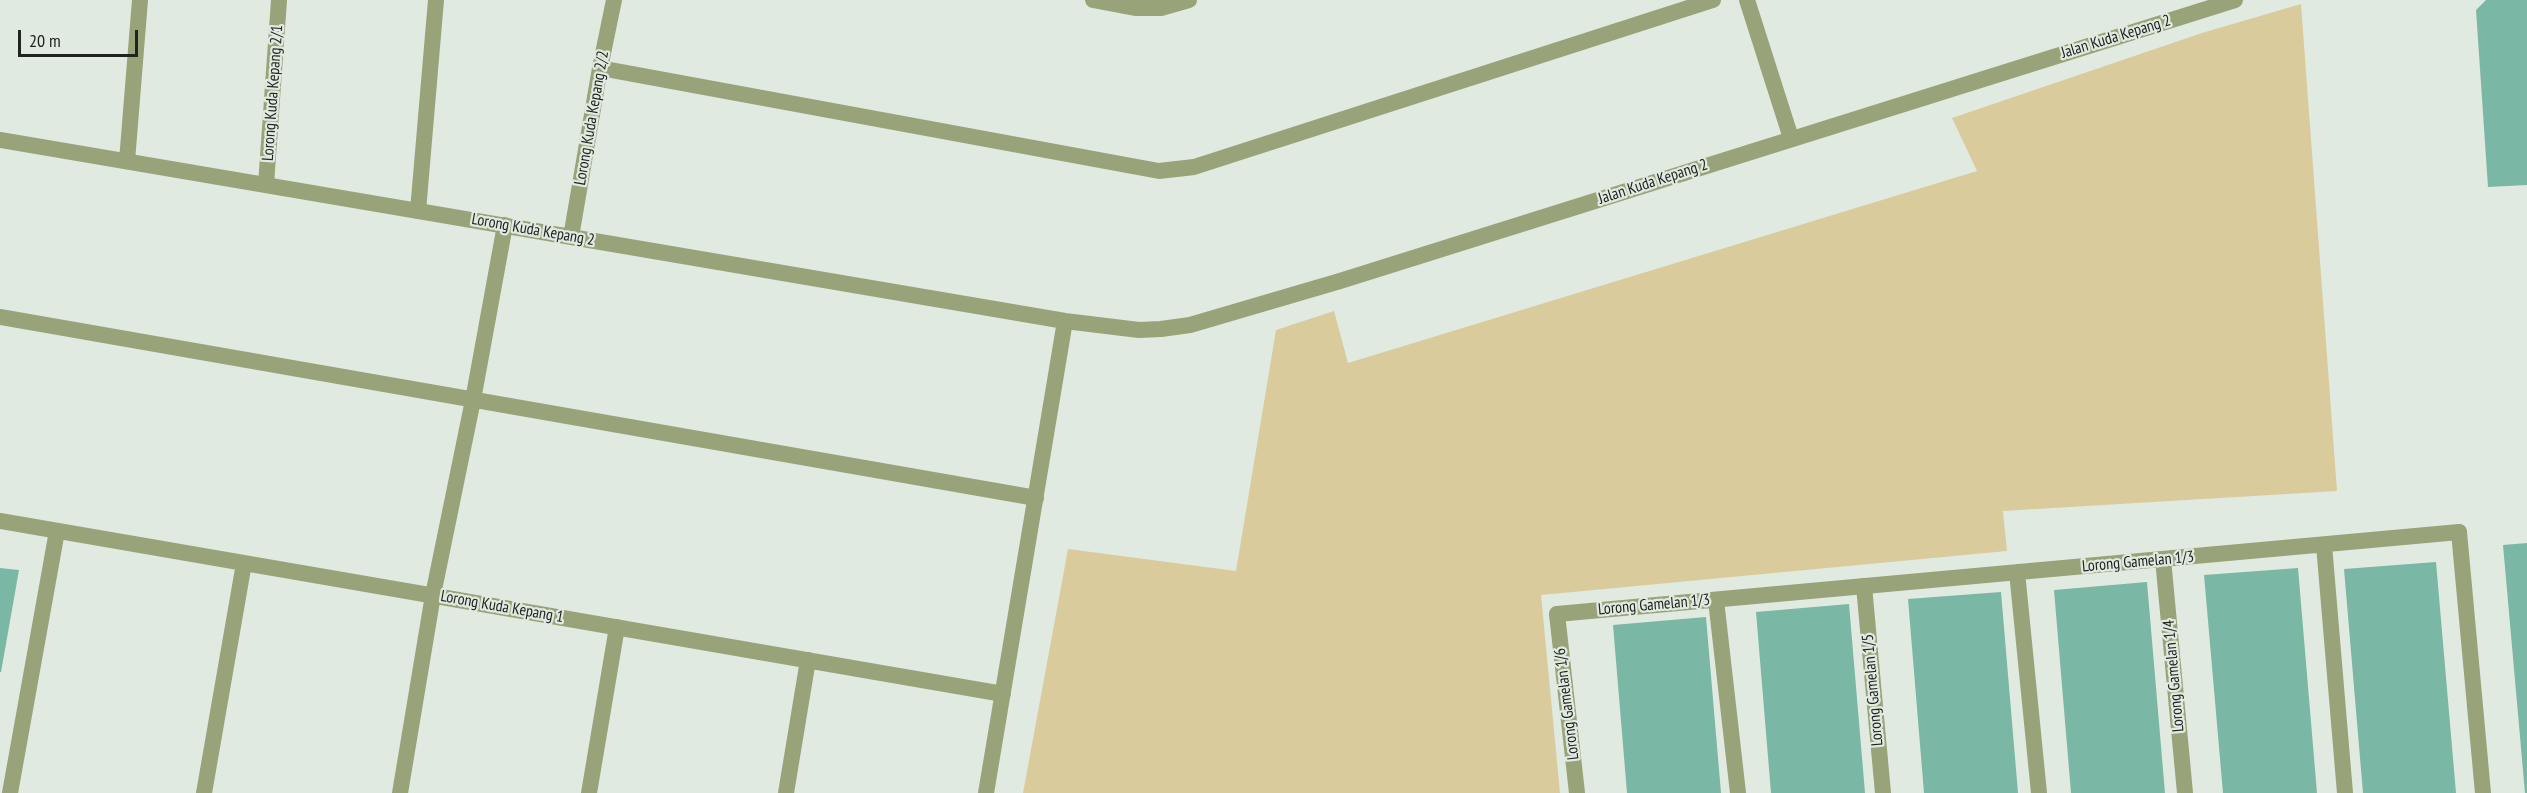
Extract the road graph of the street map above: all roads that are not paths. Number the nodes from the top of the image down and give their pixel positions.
1 (140, 0) edge
2 (279, 0) edge
3 (436, 0) edge
4 (614, 0) edge
5 (1093, 0) edge
6 (1189, 0) edge
7 (1713, 0) edge
8 (1747, 0) edge
9 (2235, 0) edge
10 (600, 68) junction
11 (1791, 138) junction
12 (0, 140) edge
13 (127, 162) junction
14 (266, 186) junction
15 (418, 211) junction
16 (505, 225) junction
17 (571, 237) junction
18 (0, 317) edge
19 (1065, 321) junction
20 (474, 400) junction
21 (1036, 498) junction
22 (0, 521) edge
23 (57, 531) junction
24 (2324, 545) junction
25 (2163, 560) junction
26 (244, 563) junction
27 (2017, 572) junction
28 (1864, 586) junction
29 (433, 596) junction
30 (1716, 600) junction
31 (1557, 614) joint
32 (617, 627) junction
33 (808, 660) junction
34 (1003, 694) junction
35 (10, 793) edge
36 (204, 793) edge
37 (400, 793) edge
38 (589, 793) edge
39 (786, 793) edge
40 (986, 793) edge
41 (1577, 793) edge
42 (1738, 793) edge
43 (1883, 793) edge
44 (2039, 793) edge
45 (2185, 793) edge
46 (2345, 793) edge
47 (2483, 793) edge

1 - 13 street
2 - 14 street, Lorong Kuda Kepang 2/1
3 - 15 street
4 - 10 street, Lorong Kuda Kepang 2/2
5 - 6 street
7 - 10 street
8 - 11 street
9 - 11 street, Jalan Kuda Kepang 2
10 - 17 street, Lorong Kuda Kepang 2/2
11 - 19 street, Jalan Kuda Kepang 2
12 - 13 street, Lorong Kuda Kepang 2
13 - 14 street, Lorong Kuda Kepang 2
14 - 15 street, Lorong Kuda Kepang 2
15 - 16 street, Lorong Kuda Kepang 2
16 - 17 street, Lorong Kuda Kepang 2
16 - 20 street
17 - 19 street, Lorong Kuda Kepang 2
18 - 20 street
19 - 21 street
20 - 21 street
20 - 29 street
21 - 34 street
22 - 23 street, Lorong Kuda Kepang 1
23 - 26 street, Lorong Kuda Kepang 1
23 - 35 street
24 - 25 street, Lorong Gamelan 1/3
24 - 46 street
24 - 47 street, Lorong Gamelan 1/3
25 - 27 street, Lorong Gamelan 1/3
25 - 45 street, Lorong Gamelan 1/4
26 - 29 street, Lorong Kuda Kepang 1
26 - 36 street
27 - 28 street, Lorong Gamelan 1/3
27 - 44 street
28 - 30 street, Lorong Gamelan 1/3
28 - 43 street, Lorong Gamelan 1/5
29 - 32 street, Lorong Kuda Kepang 1
29 - 37 street
30 - 31 street, Lorong Gamelan 1/3
30 - 42 street
31 - 41 street, Lorong Gamelan 1/6
32 - 33 street, Lorong Kuda Kepang 1
32 - 38 street
33 - 34 street, Lorong Kuda Kepang 1
33 - 39 street
34 - 40 street

